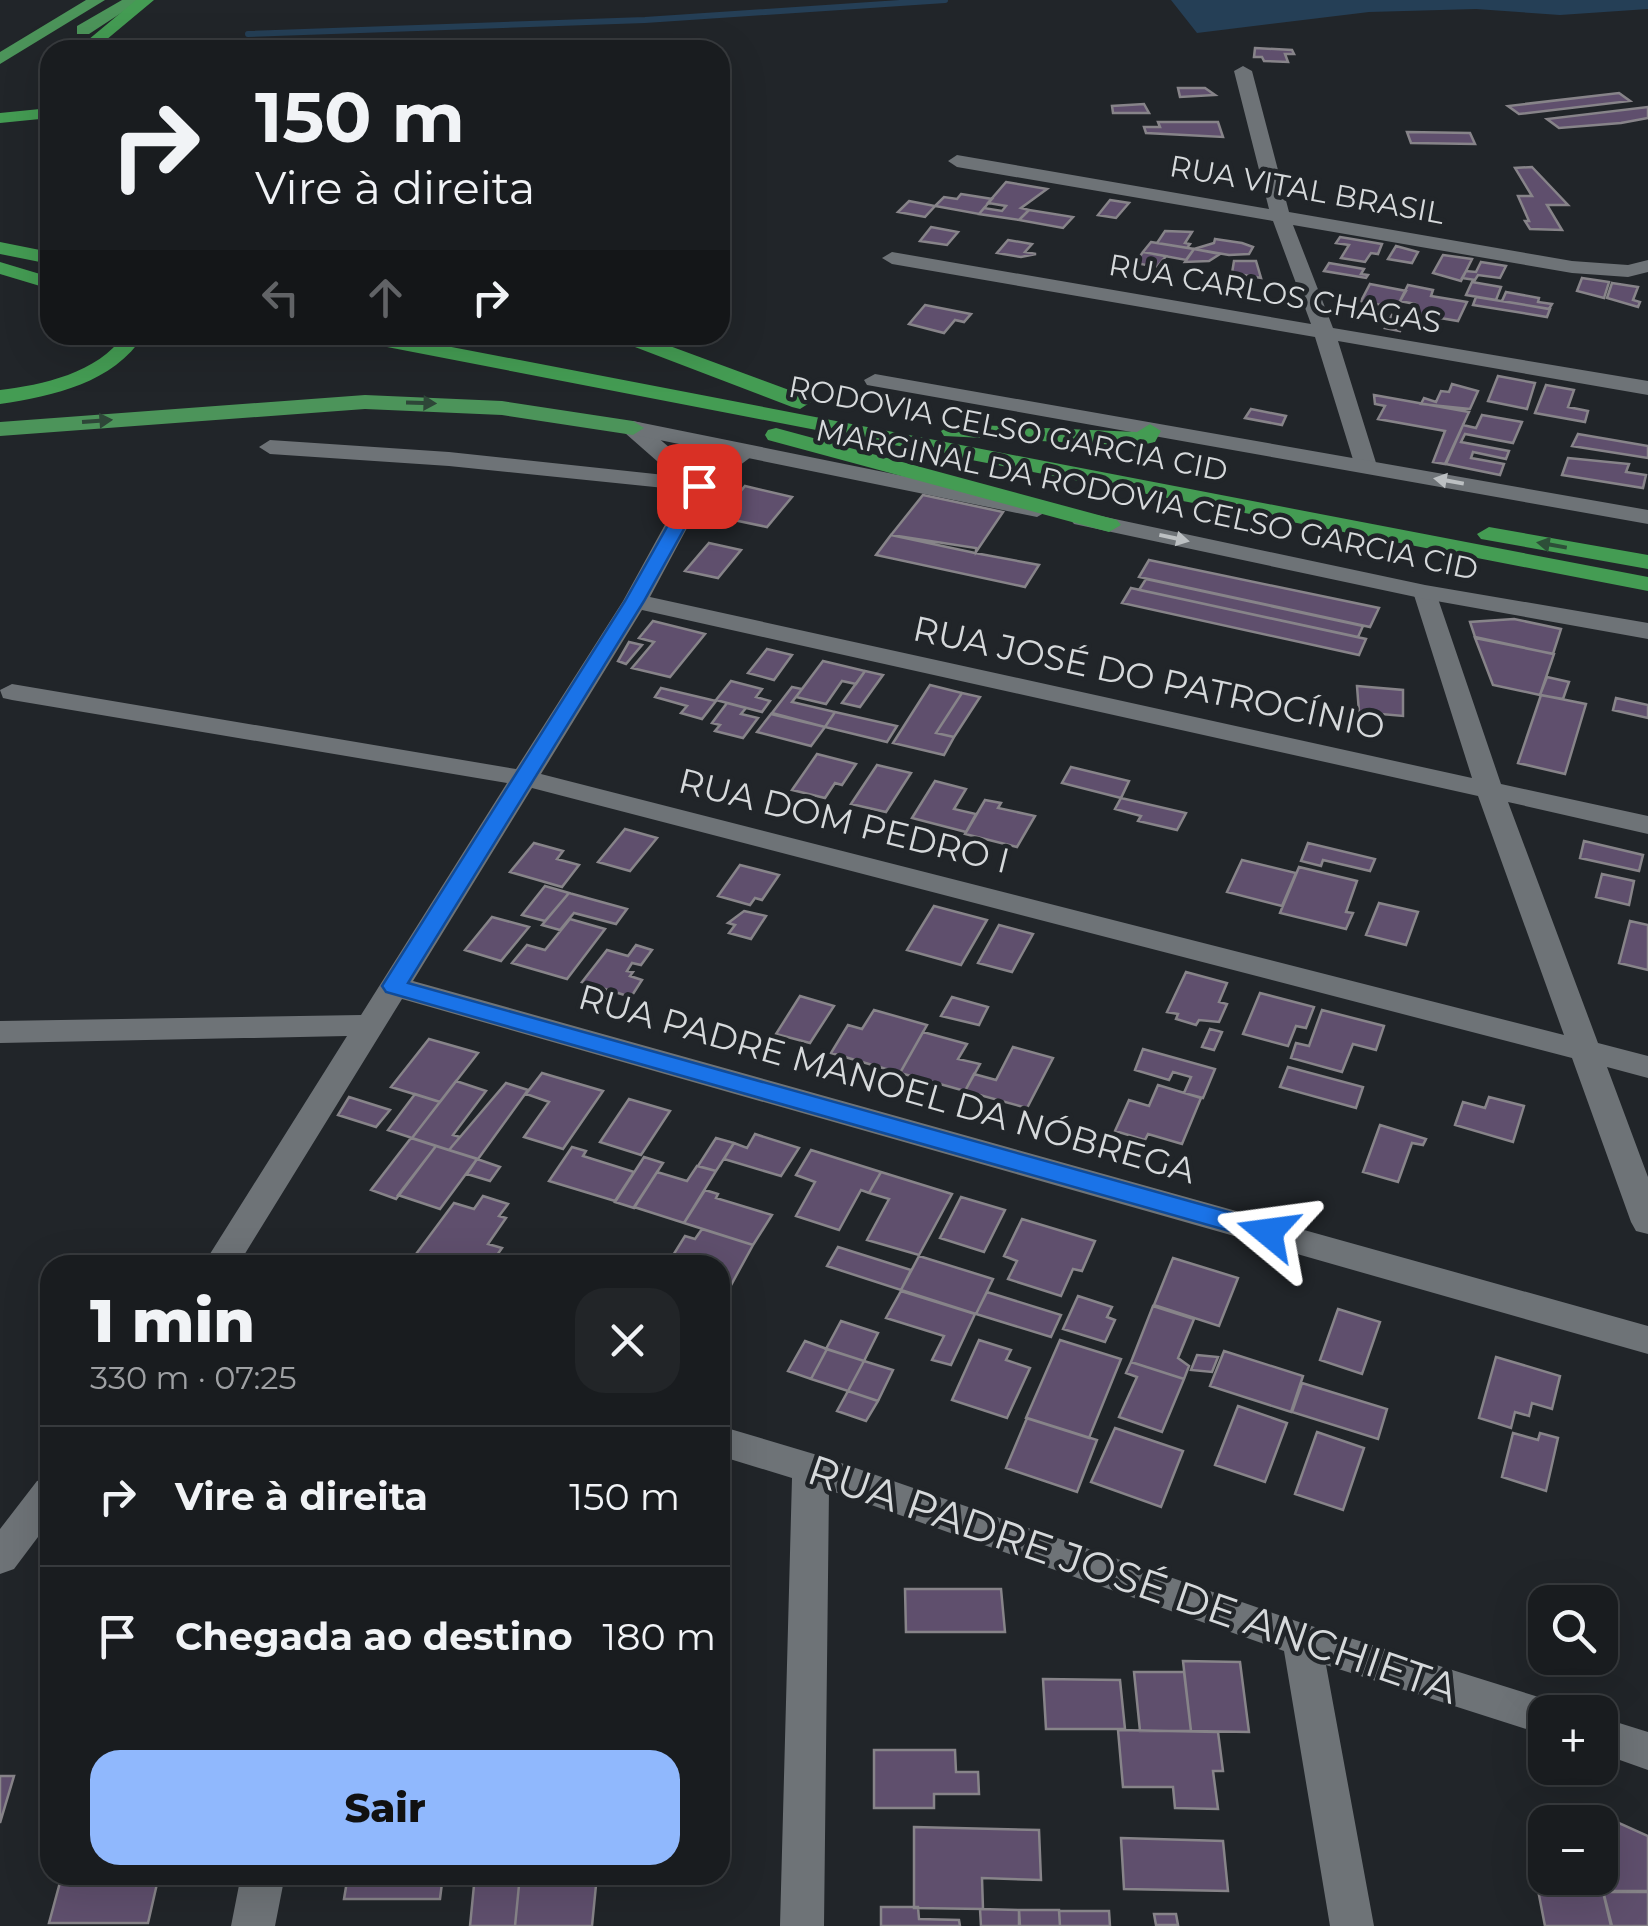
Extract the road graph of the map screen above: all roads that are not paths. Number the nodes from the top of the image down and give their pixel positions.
1 (98, 0) edge
2 (133, 0) edge
3 (146, 0) edge
4 (67, 40) edge
5 (96, 40) edge
6 (40, 56) edge
7 (0, 59) edge
8 (20, 69) dead end
9 (1243, 71) dead end
10 (40, 114) edge
11 (0, 118) edge
12 (956, 161) dead end
13 (1280, 214) junction
14 (0, 247) edge
15 (40, 253) edge
16 (892, 258) dead end
17 (0, 266) edge
18 (1648, 266) edge
19 (40, 272) edge
20 (40, 280) edge
21 (1325, 334) junction
22 (128, 345) edge
23 (406, 345) edge
24 (503, 345) edge
25 (648, 345) edge
26 (536, 371) junction
27 (875, 380) dead end
28 (1648, 388) edge
29 (0, 397) edge
30 (800, 402) junction
31 (633, 428) junction
32 (0, 429) edge
33 (952, 431) junction
34 (1150, 432) junction
35 (270, 447) dead end
36 (748, 451) junction
37 (1366, 466) junction
38 (699, 486) junction
39 (1648, 517) edge
40 (1109, 524) junction
41 (1648, 563) edge
42 (1648, 584) edge
43 (1425, 592) junction
44 (634, 601) junction
45 (1648, 631) edge
46 (12, 692) dead end
47 (524, 778) junction
48 (1489, 788) junction
49 (1648, 825) edge
50 (394, 986) junction
51 (369, 1025) junction
52 (0, 1032) edge
53 (1588, 1050) junction
54 (1648, 1066) edge
55 (1648, 1222) edge
56 (226, 1255) edge
57 (1648, 1340) edge
58 (730, 1444) edge
59 (811, 1468) junction
60 (40, 1505) edge
61 (0, 1558) edge
62 (1302, 1640) junction
63 (1528, 1713) edge
64 (1618, 1741) edge
65 (1648, 1750) edge
66 (261, 1885) edge
67 (253, 1926) edge
68 (802, 1926) edge
69 (1352, 1926) edge

1 - 7 highway
2 - 4 highway
3 - 5 highway
6 - 8 highway
9 - 13 street
10 - 11 highway
12 - 13 street, RUA VITAL BRASIL
13 - 18 street, RUA VITAL BRASIL
13 - 21 street
14 - 15 highway
16 - 21 street, RUA CARLOS CHAGAS
17 - 19 highway
17 - 20 highway
21 - 28 street, RUA CARLOS CHAGAS
21 - 37 street
22 - 29 highway
23 - 26 highway, RODOVIA CELSO GARCIA CID
24 - 30 highway, RODOVIA CELSO GARCIA CID
25 - 30 highway
26 - 40 highway
26 - 42 highway, RODOVIA CELSO GARCIA CID
27 - 34 street, MARGINAL DA RODOVIA CELSO GARCIA CID
30 - 33 highway, RODOVIA CELSO GARCIA CID
32 -> 31 highway
31 - 36 street, MARGINAL DA RODOVIA CELSO GARCIA CID
31 - 38 street
33 - 34 highway
41 -> 33 highway, RODOVIA CELSO GARCIA CID
34 - 37 street, MARGINAL DA RODOVIA CELSO GARCIA CID
35 - 38 street
36 - 38 street
36 - 40 street, MARGINAL DA RODOVIA CELSO GARCIA CID
39 -> 37 street, MARGINAL DA RODOVIA CELSO GARCIA CID
38 - 44 street
40 -> 43 street, MARGINAL DA RODOVIA CELSO GARCIA CID
43 - 45 street, MARGINAL DA RODOVIA CELSO GARCIA CID
43 - 48 street
44 - 47 street
44 - 48 street, RUA JOSÉ DO PATROCÍNIO
46 - 47 street, RUA DOM PEDRO I
47 - 50 street
47 - 53 street, RUA DOM PEDRO I
48 - 49 street, RUA JOSÉ DO PATROCÍNIO
48 - 53 street
50 - 51 street
50 - 57 street, RUA PADRE MANOEL DA NÓBREGA
51 - 52 street
51 - 56 street
53 - 54 street, RUA DOM PEDRO I
53 - 55 street
58 - 59 street, RUA PADRE JOSÉ DE ANCHIETA
59 - 62 street, RUA PADRE JOSÉ DE ANCHIETA
59 - 68 street
60 - 61 street
62 - 63 street, RUA PADRE JOSÉ DE ANCHIETA
62 - 69 street
64 - 65 street
66 - 67 street

